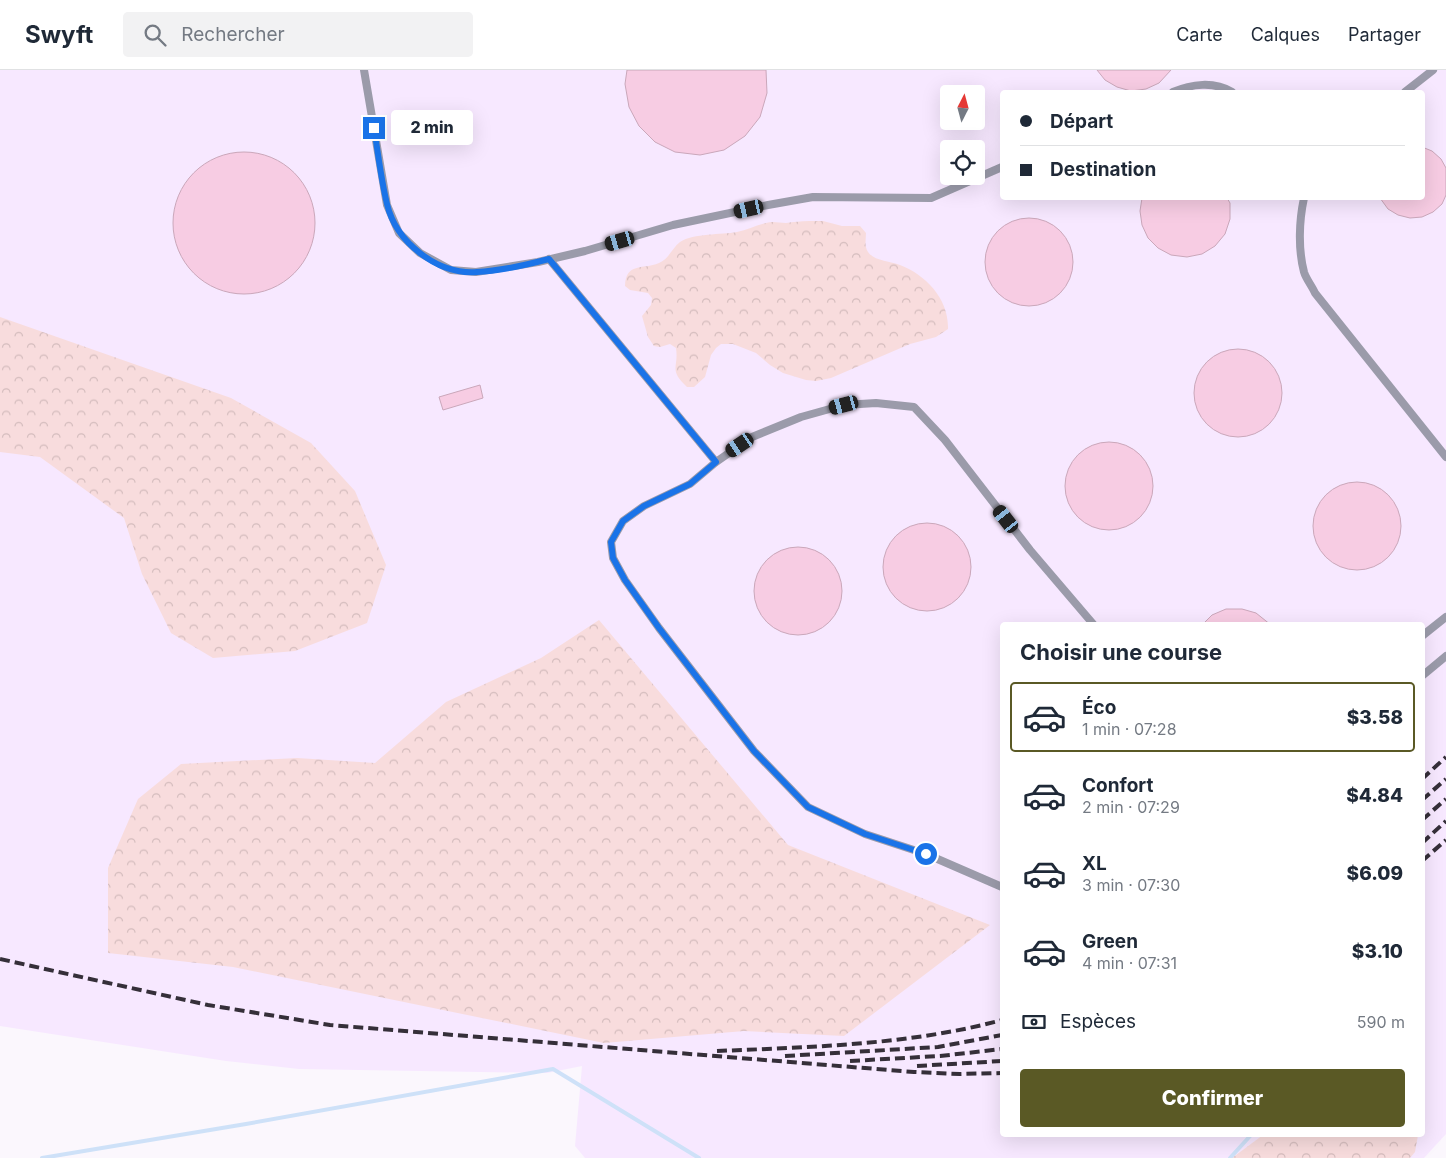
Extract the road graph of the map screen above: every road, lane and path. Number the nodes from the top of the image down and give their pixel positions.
1 (364, 70) edge
2 (1433, 70) edge
3 (1176, 90) edge
4 (1229, 90) edge
5 (1408, 90) edge
6 (1000, 168) edge
7 (1304, 200) edge
8 (549, 259) junction
9 (1446, 457) edge
10 (716, 462) junction
11 (1446, 617) edge
12 (1091, 622) edge
13 (1425, 634) edge
14 (1446, 656) edge
15 (1425, 674) edge
16 (1000, 886) edge

1 - 8 lane
2 - 5 lane
3 - 4 lane
6 - 8 lane
7 - 9 lane
8 - 10 lane
10 - 12 lane
10 - 16 lane
11 - 13 lane
14 - 15 lane

